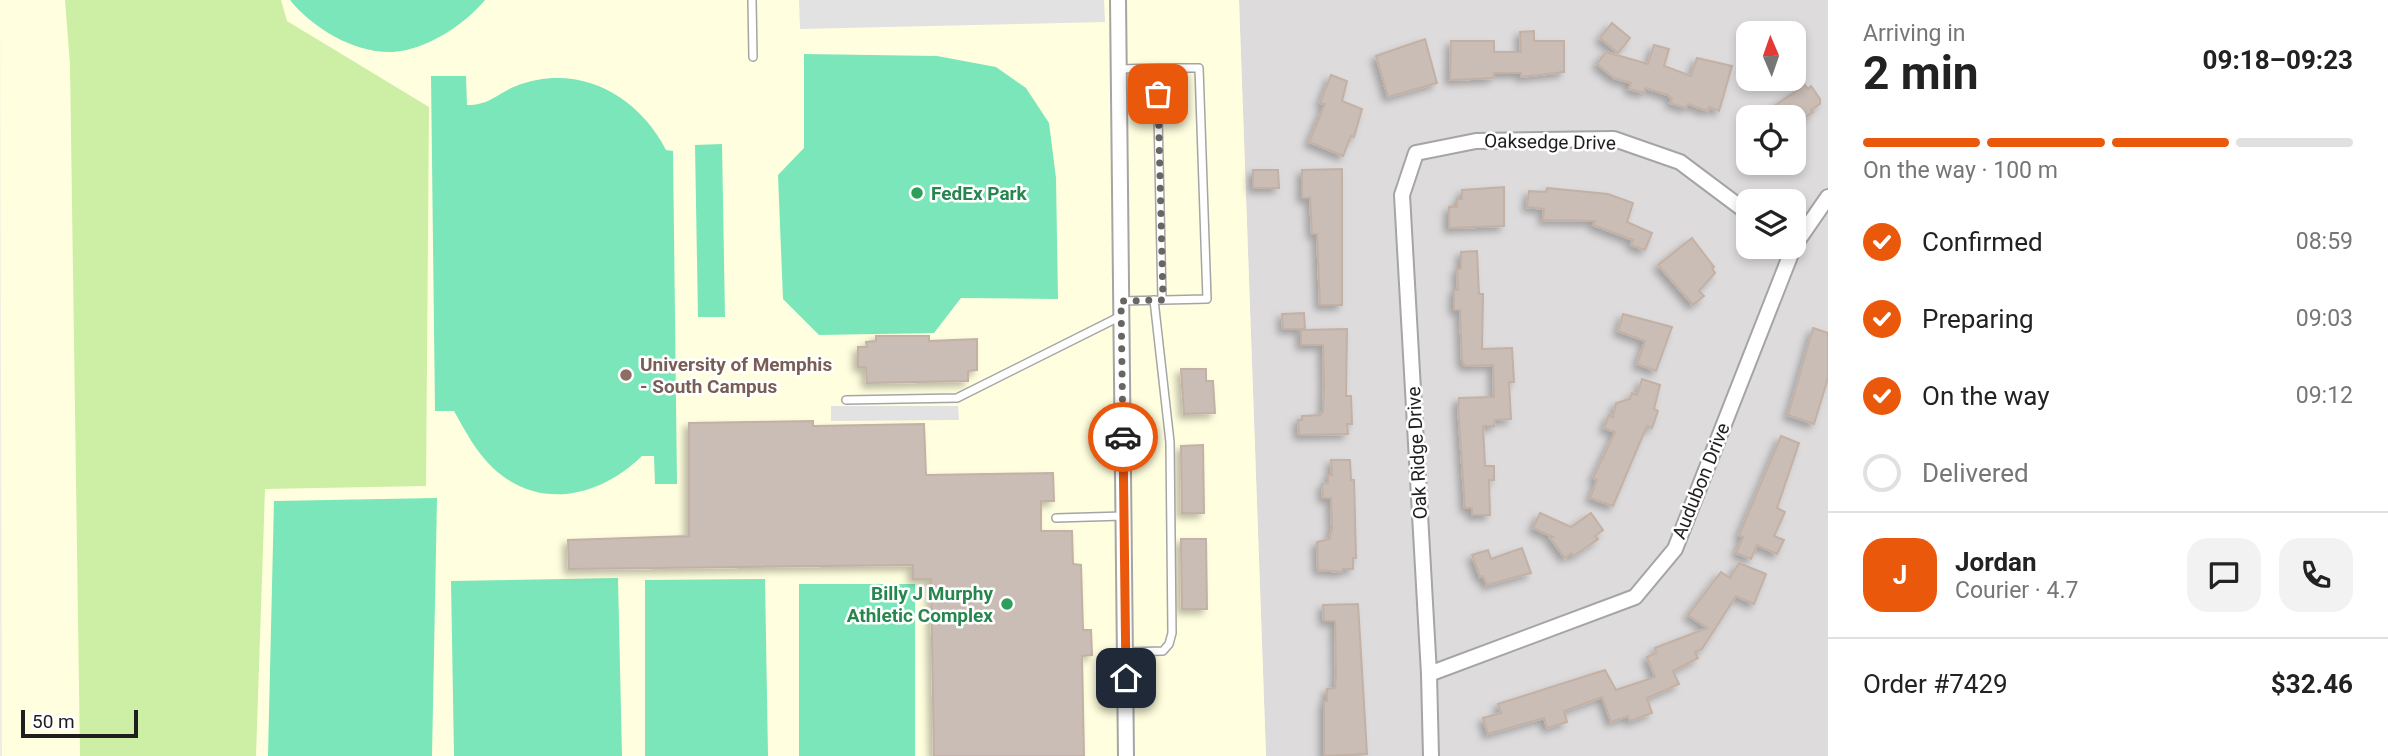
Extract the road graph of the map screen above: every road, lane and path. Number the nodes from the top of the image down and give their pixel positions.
1 (751, 0) edge
2 (1118, 0) edge
3 (753, 57) dead end
4 (1157, 68) junction
5 (1119, 69) junction
6 (1416, 153) joint
7 (1828, 197) edge
8 (1736, 204) edge
9 (1806, 229) edge
10 (1789, 259) edge
11 (1158, 300) junction
12 (1122, 309) junction
13 (846, 400) dead end
14 (1124, 516) junction
15 (1056, 517) dead end
16 (1125, 652) junction
17 (1429, 674) junction
18 (1126, 756) edge
19 (1431, 756) edge

1 - 3 lane
2 - 5 street
4 - 5 lane
4 - 11 lane
4 - 11 lane
5 - 12 street
6 - 8 street, Oaksedge Drive
6 - 17 street, Oak Ridge Drive
7 - 9 street, Audubon Drive
10 - 17 street, Audubon Drive
11 - 12 lane
11 - 16 lane
12 - 13 lane
12 - 14 street
14 - 15 lane
14 - 16 street
16 - 18 street
17 - 19 street, Oak Ridge Drive

